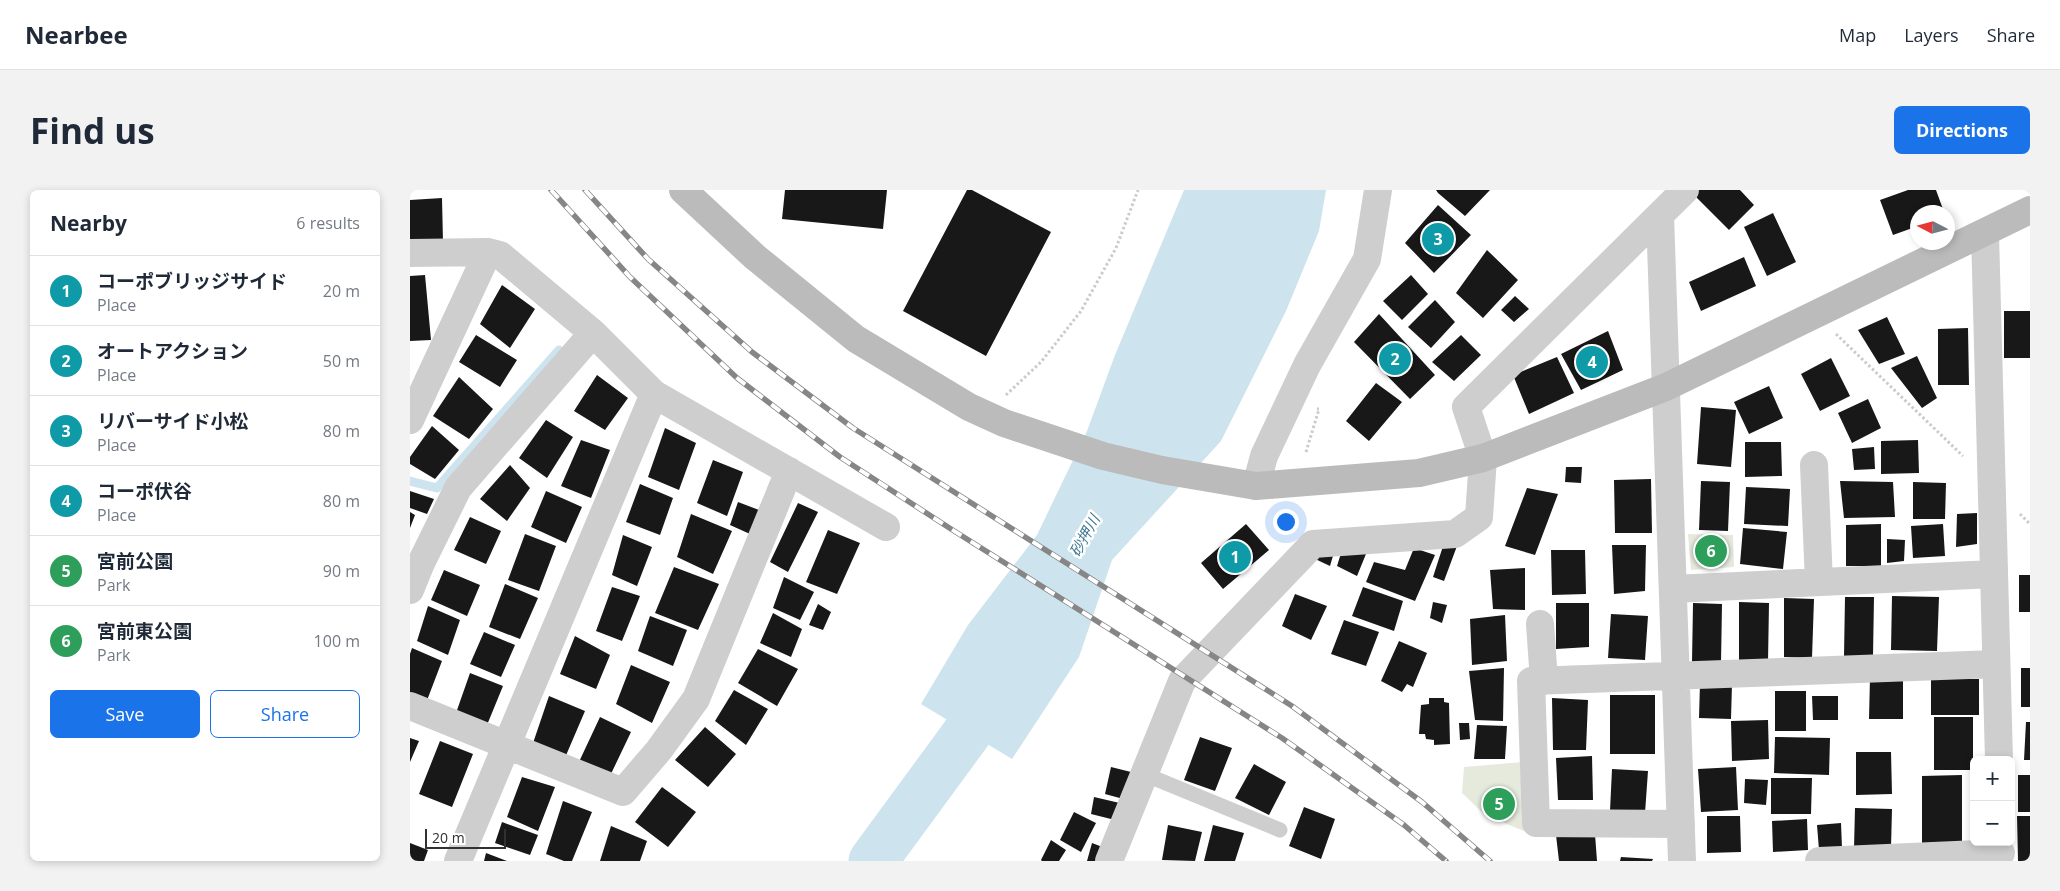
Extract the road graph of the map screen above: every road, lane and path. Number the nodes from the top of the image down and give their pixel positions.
1 (683, 190) edge
2 (1138, 190) edge
3 (1378, 190) edge
4 (1685, 190) edge
5 (2030, 210) edge
6 (1660, 215) junction
7 (1985, 233) junction
8 (488, 252) junction
9 (410, 253) edge
10 (1834, 332) dead end
11 (593, 333) junction
12 (1666, 387) junction
13 (654, 394) junction
14 (1006, 396) dead end
15 (1320, 409) dead end
16 (410, 420) edge
17 (1306, 452) dead end
18 (1483, 458) junction
19 (1814, 465) dead end
20 (789, 471) junction
21 (1992, 483) junction
22 (1256, 486) junction
23 (886, 527) dead end
24 (1994, 574) junction
25 (1819, 582) junction
26 (1673, 589) junction
27 (410, 590) edge
28 (1540, 624) dead end
29 (1996, 664) junction
30 (1676, 676) junction
31 (1544, 681) junction
32 (410, 706) edge
33 (506, 745) junction
34 (1998, 756) edge
35 (1144, 774) junction
36 (1681, 824) junction
37 (1280, 830) dead end
38 (2001, 852) edge
39 (458, 861) edge
40 (1108, 861) edge
41 (1682, 861) edge
42 (1819, 861) edge

1 - 22 street
2 - 14 path
3 - 22 street
4 - 6 street
5 - 7 street
6 - 12 street
6 - 18 street
7 - 12 street
7 - 21 street
8 - 9 street
8 - 11 street
8 - 16 street
10 - 21 path
11 - 13 street
11 - 27 street
12 - 18 street
12 - 26 street
13 - 20 street
13 - 33 street
15 - 17 path
18 - 22 street
18 - 35 street
19 - 25 street
20 - 23 street
20 - 33 street
21 - 24 street
24 - 25 street
24 - 29 street
25 - 26 street
26 - 30 street
28 - 31 street
29 - 30 street
29 - 34 street
30 - 31 street
30 - 36 street
31 - 36 street
32 - 33 street
33 - 39 street
35 - 37 lane
35 - 40 street
36 - 41 street
38 - 42 street

